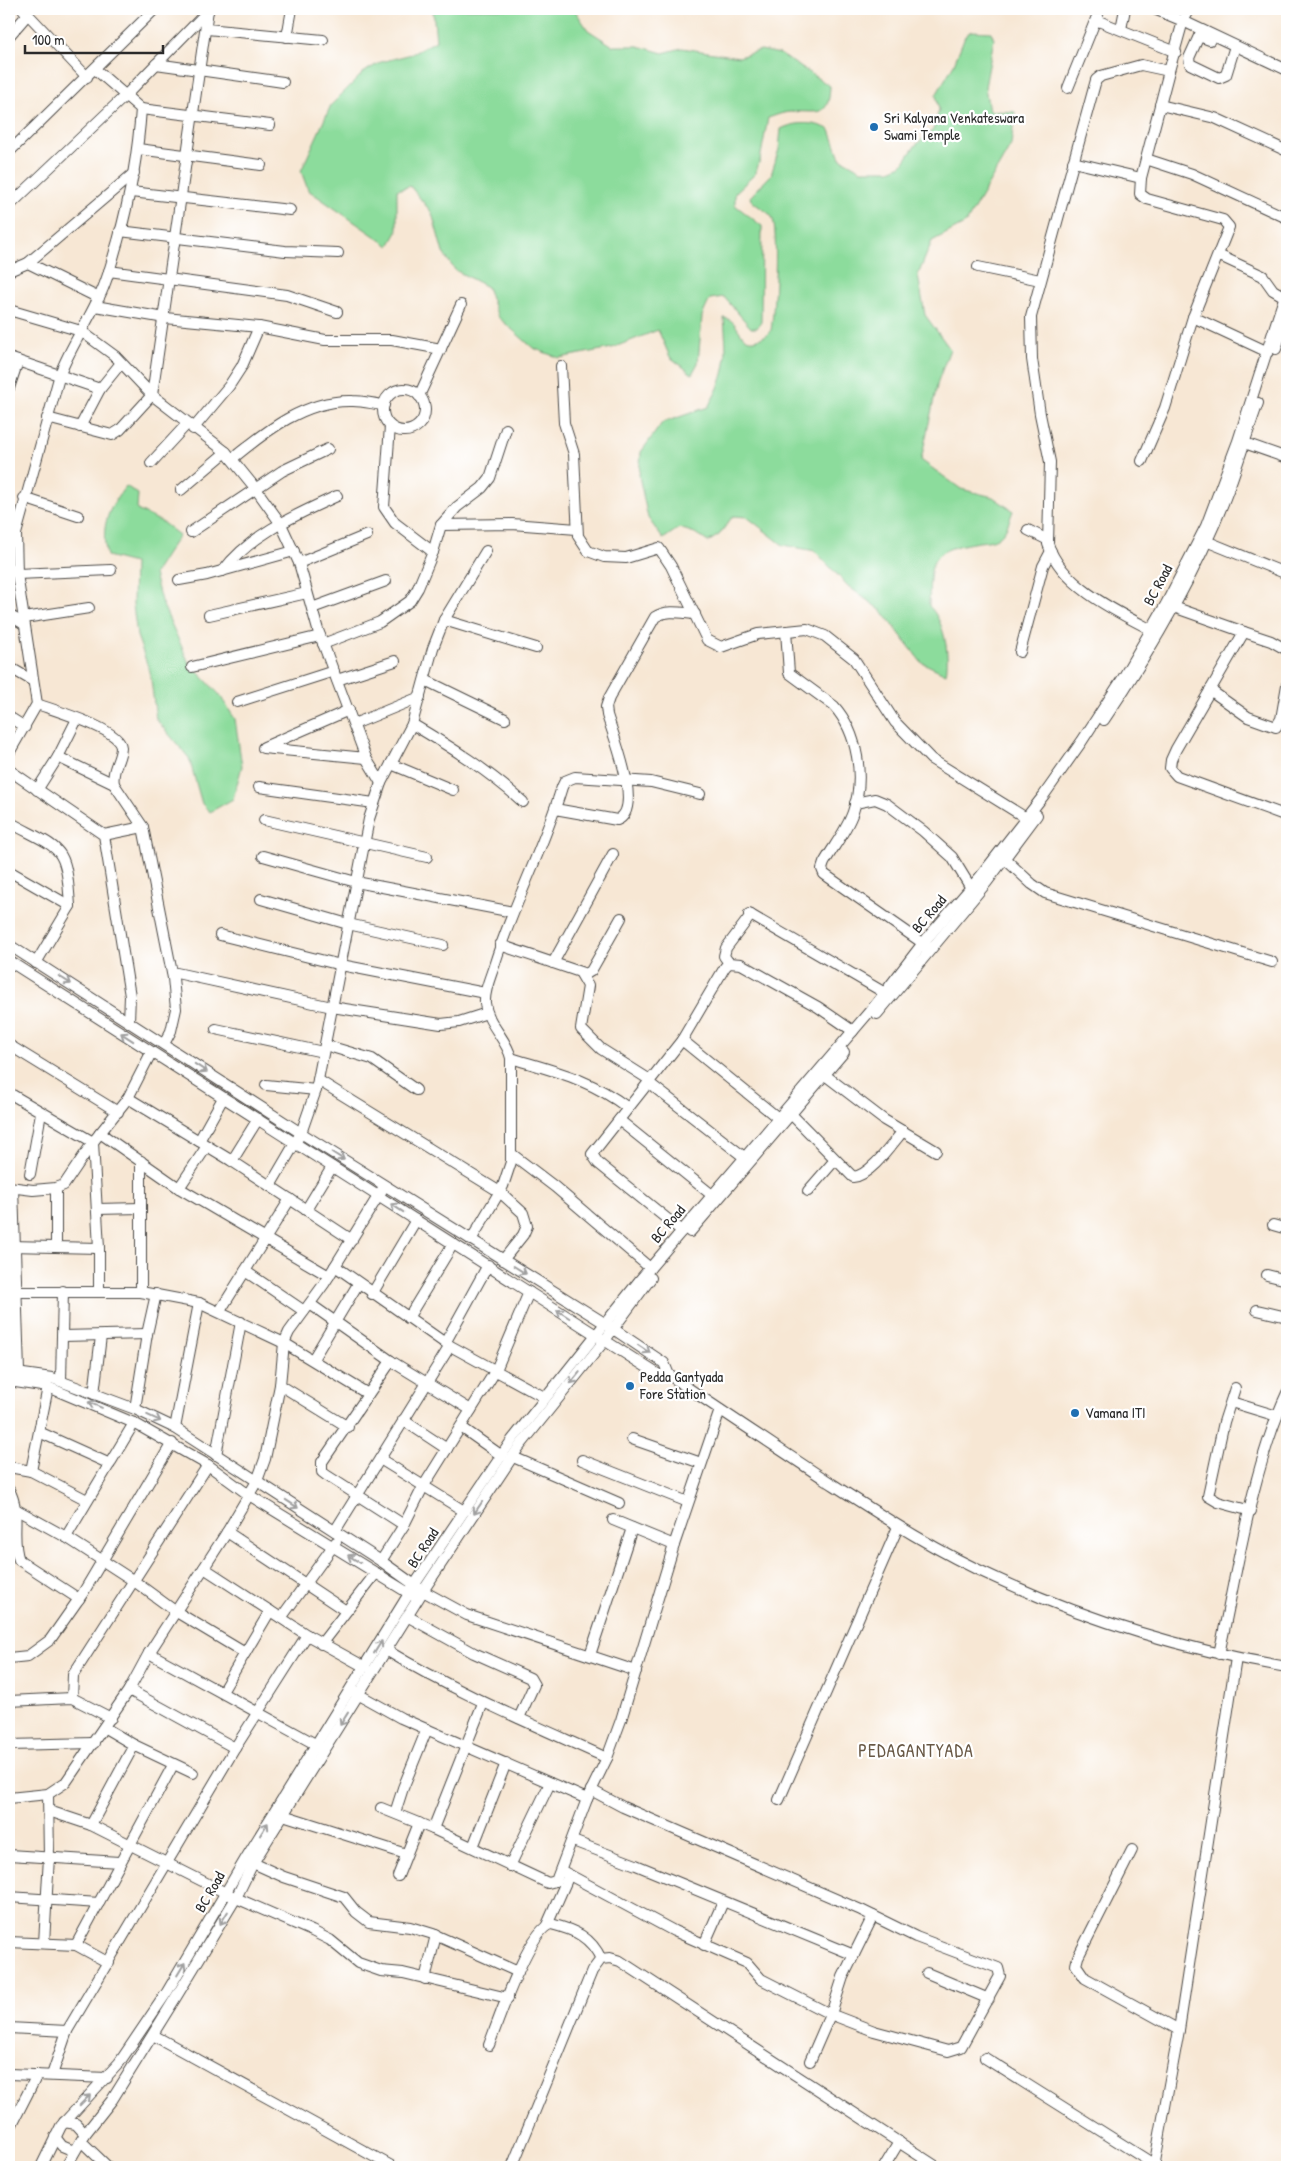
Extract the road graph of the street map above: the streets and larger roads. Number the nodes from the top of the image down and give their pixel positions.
1 (155, 9) edge
2 (292, 9) edge
3 (1100, 9) edge
4 (1126, 9) edge
5 (1154, 9) edge
6 (1190, 9) edge
7 (209, 10) edge
8 (25, 11) edge
9 (1096, 20) junction
10 (1183, 22) junction
11 (207, 29) junction
12 (1121, 29) junction
13 (9, 36) edge
14 (287, 37) junction
15 (323, 40) dead end
16 (1216, 40) junction
17 (1234, 48) junction
18 (1176, 52) junction
19 (156, 64) junction
20 (95, 69) junction
21 (1287, 70) edge
22 (201, 71) junction
23 (1169, 71) junction
24 (87, 77) junction
25 (283, 82) dead end
26 (1068, 88) dead end
27 (126, 95) junction
28 (1160, 105) junction
29 (141, 109) junction
30 (194, 116) junction
31 (270, 125) dead end
32 (138, 149) junction
33 (1287, 151) edge
34 (9, 152) edge
35 (189, 156) junction
36 (1146, 159) junction
37 (1072, 162) junction
38 (261, 164) dead end
39 (134, 173) junction
40 (1141, 178) junction
41 (131, 192) junction
42 (183, 197) junction
43 (9, 206) edge
44 (290, 210) dead end
45 (1287, 218) edge
46 (120, 231) junction
47 (177, 238) junction
48 (338, 253) dead end
49 (1218, 256) junction
50 (28, 263) junction
51 (978, 267) dead end
52 (9, 271) edge
53 (109, 271) junction
54 (171, 278) junction
55 (1040, 280) junction
56 (1286, 293) edge
57 (97, 302) junction
58 (461, 305) dead end
59 (9, 310) edge
60 (337, 312) dead end
61 (1287, 315) edge
62 (1193, 317) junction
63 (165, 318) junction
64 (259, 327) junction
65 (81, 331) junction
66 (441, 349) junction
67 (1268, 352) junction
68 (13, 359) edge
69 (121, 363) junction
70 (560, 366) dead end
71 (60, 374) junction
72 (9, 388) edge
73 (100, 389) junction
74 (152, 395) junction
75 (419, 396) junction
76 (384, 405) junction
77 (47, 418) junction
78 (190, 426) junction
79 (390, 426) junction
80 (80, 427) junction
81 (506, 429) dead end
82 (1241, 442) junction
83 (328, 449) dead end
84 (229, 456) junction
85 (1287, 458) edge
86 (1142, 461) dead end
87 (151, 463) dead end
88 (256, 489) junction
89 (180, 490) dead end
90 (337, 496) dead end
91 (24, 498) junction
92 (9, 515) edge
93 (78, 516) dead end
94 (19, 521) junction
95 (281, 524) junction
96 (441, 525) junction
97 (577, 528) junction
98 (1028, 530) dead end
99 (191, 532) dead end
100 (367, 534) dead end
101 (1206, 541) junction
102 (1049, 546) junction
103 (294, 551) junction
104 (486, 551) dead end
105 (433, 552) junction
106 (299, 563) junction
107 (111, 570) dead end
108 (223, 571) junction
109 (13, 572) edge
110 (1287, 574) edge
111 (179, 580) dead end
112 (386, 581) dead end
113 (308, 593) junction
114 (1169, 606) junction
115 (89, 608) dead end
116 (312, 608) junction
117 (695, 614) junction
118 (9, 615) edge
119 (209, 616) dead end
120 (444, 620) junction
121 (24, 621) junction
122 (1150, 629) junction
123 (786, 631) junction
124 (1244, 632) junction
125 (322, 640) junction
126 (536, 648) dead end
127 (1287, 650) edge
128 (1020, 652) dead end
129 (395, 661) dead end
130 (9, 667) edge
131 (192, 667) dead end
132 (336, 676) junction
133 (425, 680) junction
134 (33, 682) junction
135 (1287, 685) edge
136 (1210, 690) junction
137 (420, 697) junction
138 (237, 702) dead end
139 (37, 704) junction
140 (349, 710) junction
141 (9, 717) edge
142 (77, 719) junction
143 (505, 719) dead end
144 (354, 724) junction
145 (412, 724) junction
146 (25, 727) junction
147 (9, 753) edge
148 (58, 757) junction
149 (366, 758) junction
150 (391, 764) junction
151 (9, 770) edge
152 (626, 780) junction
153 (381, 783) junction
154 (114, 784) junction
155 (259, 787) dead end
156 (37, 790) junction
157 (453, 790) dead end
158 (700, 794) dead end
159 (523, 802) dead end
160 (855, 803) junction
161 (374, 804) junction
162 (555, 809) junction
163 (1287, 816) edge
164 (264, 820) dead end
165 (1029, 820) junction
166 (9, 822) edge
167 (143, 827) junction
168 (104, 835) junction
169 (364, 842) junction
170 (613, 854) dead end
171 (264, 856) dead end
172 (427, 857) dead end
173 (1004, 858) junction
174 (9, 871) edge
175 (356, 882) junction
176 (971, 888) junction
177 (261, 899) dead end
178 (70, 906) junction
179 (513, 912) junction
180 (621, 918) dead end
181 (348, 924) junction
182 (220, 935) dead end
183 (500, 944) junction
184 (9, 945) edge
185 (443, 945) dead end
186 (926, 946) junction
187 (9, 962) edge
188 (1272, 962) dead end
189 (36, 963) junction
190 (554, 963) junction
191 (730, 963) junction
192 (341, 965) junction
193 (172, 972) junction
194 (580, 974) junction
195 (885, 993) junction
196 (485, 994) junction
197 (332, 1008) junction
198 (487, 1013) junction
199 (129, 1020) junction
200 (216, 1029) dead end
201 (851, 1036) junction
202 (682, 1040) junction
203 (164, 1044) junction
204 (9, 1046) edge
205 (324, 1048) junction
206 (151, 1053) junction
207 (511, 1058) junction
208 (825, 1075) junction
209 (649, 1083) junction
210 (266, 1085) dead end
211 (317, 1085) junction
212 (416, 1090) dead end
213 (9, 1093) edge
214 (128, 1098) junction
215 (223, 1098) junction
216 (628, 1108) junction
217 (118, 1112) junction
218 (41, 1113) junction
219 (791, 1114) junction
220 (778, 1118) junction
221 (258, 1119) junction
222 (618, 1120) junction
223 (904, 1131) junction
224 (100, 1133) junction
225 (301, 1133) junction
226 (93, 1142) junction
227 (295, 1143) junction
228 (203, 1144) junction
229 (936, 1151) dead end
230 (513, 1155) junction
231 (744, 1157) junction
232 (835, 1160) junction
233 (141, 1161) junction
234 (232, 1161) junction
235 (332, 1167) junction
236 (30, 1174) dead end
237 (270, 1186) junction
238 (386, 1186) junction
239 (11, 1188) edge
240 (56, 1188) junction
241 (179, 1188) junction
242 (808, 1191) dead end
243 (500, 1192) junction
244 (712, 1194) junction
245 (377, 1195) junction
246 (290, 1199) junction
247 (141, 1208) junction
248 (97, 1209) junction
249 (306, 1210) junction
250 (416, 1220) junction
251 (1273, 1225) dead end
252 (1287, 1228) edge
253 (682, 1231) junction
254 (266, 1238) junction
255 (352, 1240) junction
256 (471, 1240) junction
257 (453, 1244) junction
258 (12, 1246) edge
259 (56, 1246) junction
260 (99, 1248) junction
261 (503, 1260) junction
262 (488, 1265) junction
263 (335, 1266) junction
264 (650, 1268) junction
265 (245, 1271) junction
266 (1267, 1275) dead end
267 (329, 1276) junction
268 (1287, 1280) edge
269 (358, 1284) junction
270 (63, 1290) junction
271 (99, 1291) junction
272 (16, 1292) junction
273 (141, 1292) junction
274 (529, 1292) junction
275 (156, 1294) junction
276 (372, 1294) junction
277 (198, 1303) junction
278 (307, 1307) junction
279 (1257, 1310) dead end
280 (220, 1311) junction
281 (1287, 1317) edge
282 (408, 1318) junction
283 (241, 1322) junction
284 (336, 1322) junction
285 (610, 1326) junction
286 (147, 1334) junction
287 (63, 1336) junction
288 (102, 1336) junction
289 (601, 1337) junction
290 (284, 1342) junction
291 (448, 1345) junction
292 (313, 1359) junction
293 (391, 1361) junction
294 (496, 1370) junction
295 (14, 1372) edge
296 (669, 1375) junction
297 (9, 1381) edge
298 (61, 1381) junction
299 (426, 1384) junction
300 (280, 1385) junction
301 (48, 1386) junction
302 (1236, 1388) dead end
303 (1287, 1393) edge
304 (94, 1394) junction
305 (368, 1394) junction
306 (544, 1397) junction
307 (1231, 1402) junction
308 (135, 1409) junction
309 (471, 1410) junction
310 (720, 1410) junction
311 (1277, 1416) junction
312 (403, 1420) junction
313 (134, 1422) junction
314 (348, 1427) junction
315 (461, 1427) junction
316 (174, 1428) junction
317 (39, 1432) junction
318 (632, 1439) dead end
319 (172, 1443) junction
320 (447, 1449) junction
321 (216, 1455) junction
322 (502, 1456) junction
323 (513, 1457) junction
324 (380, 1459) junction
325 (582, 1460) dead end
326 (701, 1463) junction
327 (110, 1464) junction
328 (208, 1465) junction
329 (9, 1467) edge
330 (31, 1472) junction
331 (257, 1481) junction
332 (423, 1487) junction
333 (249, 1495) junction
334 (10, 1496) edge
335 (358, 1496) junction
336 (87, 1500) junction
337 (619, 1502) dead end
338 (688, 1502) junction
339 (17, 1510) junction
340 (464, 1511) junction
341 (1251, 1511) junction
342 (613, 1520) dead end
343 (404, 1525) junction
344 (898, 1527) junction
345 (632, 1528) junction
346 (227, 1532) junction
347 (338, 1534) junction
348 (66, 1538) junction
349 (12, 1543) edge
350 (674, 1545) junction
351 (332, 1546) junction
352 (102, 1560) junction
353 (382, 1562) junction
354 (204, 1568) junction
355 (376, 1573) junction
356 (134, 1581) junction
357 (305, 1582) junction
358 (417, 1592) junction
359 (79, 1599) junction
360 (175, 1611) junction
361 (346, 1611) junction
362 (270, 1612) junction
363 (407, 1616) junction
364 (281, 1618) junction
365 (306, 1635) junction
366 (321, 1644) junction
367 (386, 1650) junction
368 (149, 1653) junction
369 (245, 1653) junction
370 (1219, 1654) junction
371 (590, 1655) junction
372 (9, 1658) edge
373 (1236, 1658) junction
374 (365, 1667) junction
375 (1287, 1667) edge
376 (636, 1671) junction
377 (129, 1690) junction
378 (222, 1692) junction
379 (354, 1692) junction
380 (72, 1698) junction
381 (9, 1700) edge
382 (483, 1703) junction
383 (259, 1713) junction
384 (111, 1718) junction
385 (519, 1718) junction
386 (105, 1728) junction
387 (427, 1729) junction
388 (94, 1743) junction
389 (9, 1745) edge
390 (134, 1745) junction
391 (317, 1745) junction
392 (466, 1745) junction
393 (235, 1748) junction
394 (607, 1758) junction
395 (506, 1762) junction
396 (173, 1765) junction
397 (193, 1773) dead end
398 (550, 1783) junction
399 (48, 1794) junction
400 (589, 1795) junction
401 (9, 1798) edge
402 (779, 1800) dead end
403 (380, 1808) dead end
404 (48, 1811) junction
405 (395, 1813) junction
406 (283, 1816) junction
407 (418, 1822) junction
408 (91, 1825) junction
409 (433, 1829) junction
410 (572, 1841) junction
411 (129, 1843) junction
412 (473, 1848) junction
413 (1132, 1850) dead end
414 (406, 1854) junction
415 (9, 1855) edge
416 (49, 1858) junction
417 (119, 1862) junction
418 (168, 1862) junction
419 (253, 1863) junction
420 (510, 1866) junction
421 (566, 1873) junction
422 (398, 1876) dead end
423 (232, 1896) junction
424 (9, 1897) edge
425 (46, 1900) junction
426 (723, 1902) junction
427 (99, 1903) junction
428 (873, 1916) junction
429 (547, 1926) junction
430 (436, 1935) junction
431 (9, 1942) edge
432 (44, 1943) junction
433 (76, 1945) junction
434 (704, 1945) junction
435 (854, 1955) junction
436 (601, 1959) junction
437 (109, 1963) junction
438 (518, 1972) junction
439 (927, 1973) dead end
440 (425, 1979) junction
441 (508, 1998) junction
442 (989, 1999) junction
443 (830, 2014) junction
444 (9, 2028) edge
445 (1179, 2030) junction
446 (67, 2031) junction
447 (153, 2035) junction
448 (489, 2045) dead end
449 (984, 2058) dead end
450 (810, 2061) dead end
451 (9, 2074) edge
452 (37, 2074) junction
453 (52, 2075) junction
454 (107, 2078) junction
455 (12, 2120) edge
456 (64, 2122) junction
457 (9, 2130) edge
458 (55, 2137) junction
459 (83, 2137) junction
460 (899, 2142) junction
461 (74, 2151) junction
462 (1155, 2166) edge
463 (41, 2167) edge
464 (66, 2167) edge
465 (108, 2167) edge
466 (393, 2167) edge
467 (512, 2167) edge
468 (884, 2167) edge
469 (937, 2167) edge

1 - 20 street
2 - 14 street
3 - 9 street
4 - 12 street
5 - 10 street
6 - 10 street
7 - 11 street
7 - 19 street
8 - 13 street
8 - 24 street
9 - 12 street
9 - 26 street
10 - 16 street
10 - 18 street
11 - 14 street
11 - 22 street
12 - 18 street
14 - 15 street
16 - 17 street
16 - 17 street
17 - 21 street
18 - 23 street
19 - 22 street
19 - 27 street
20 - 24 street
20 - 27 street
22 - 25 street
22 - 30 street
23 - 28 street
23 - 37 street
24 - 34 street
27 - 29 street
27 - 43 street
28 - 33 street
28 - 36 street
29 - 30 street
29 - 32 street
30 - 31 street
30 - 35 street
32 - 35 street
32 - 39 street
35 - 38 street
35 - 42 street
36 - 40 street
36 - 45 street
37 - 40 street
37 - 55 street
39 - 41 street
39 - 50 street
40 - 49 street
41 - 42 street
41 - 46 street
42 - 44 street
42 - 47 street
46 - 47 street
46 - 53 street
47 - 48 street
47 - 54 street
49 - 56 street
49 - 62 street
50 - 52 street
50 - 57 street
51 - 55 street
53 - 54 street
53 - 57 street
54 - 60 street
54 - 63 street
55 - 102 street
56 - 67 street, BC Road
57 - 63 street
57 - 65 street
58 - 66 street
59 - 65 street
61 - 82 street, BC Road
62 - 67 street
62 - 86 street
63 - 64 street
63 - 74 street
64 - 66 street
64 - 78 street
65 - 69 street
65 - 71 street
66 - 75 street
67 - 82 street, BC Road
68 - 71 street
68 - 72 street
69 - 73 street
69 - 74 street
70 - 97 street
71 - 73 street
71 - 77 street
73 - 80 street
74 - 78 street
74 - 80 street
75 - 76 street
75 - 79 street
76 - 79 street
76 - 84 street
77 - 80 street
77 - 91 street
78 - 84 street
78 - 87 street
79 - 105 street
81 - 96 street
82 - 85 street
82 - 101 street, BC Road
82 - 114 street, BC Road
83 - 88 street
84 - 88 street
84 - 89 street
88 - 95 street
88 - 99 street
90 - 95 street
91 - 93 street
91 - 94 street
92 - 94 street
94 - 109 street
95 - 103 street
95 - 108 street
96 - 97 street
96 - 105 street
97 - 117 street
98 - 102 street
100 - 106 street
101 - 110 street
101 - 114 street, BC Road
102 - 122 street
102 - 128 street
103 - 106 street
103 - 108 street
104 - 120 street
105 - 125 street
106 - 113 street
107 - 109 street
108 - 111 street
109 - 121 street
112 - 116 street
113 - 116 street
113 - 119 street
114 - 122 street, BC Road
114 - 124 street
114 - 165 street, BC Road
115 - 121 street
116 - 125 street
117 - 123 street
117 - 152 street
118 - 121 street
120 - 126 street
120 - 133 street
121 - 134 street
122 - 165 street, BC Road
123 - 160 street
123 - 165 street
124 - 127 street
124 - 136 street
125 - 131 street
125 - 132 street
129 - 132 street
130 - 134 street
132 - 138 street
132 - 140 street
133 - 137 street
133 - 143 street
134 - 139 street
135 - 136 street
136 - 163 street
137 - 144 street
137 - 145 street
139 - 142 street
139 - 146 street
140 - 144 street
140 - 149 street
141 - 146 street
142 - 148 street
142 - 154 street
144 - 149 street
145 - 150 street
145 - 159 street
146 - 147 street
148 - 154 street
148 - 156 street
149 - 153 street
150 - 153 street
150 - 157 street
151 - 156 street
152 - 158 street
152 - 162 street
152 - 162 street
153 - 161 street
154 - 167 street
155 - 161 street
156 - 168 street
160 - 176 street
160 - 186 street
161 - 169 street
162 - 179 street
164 - 169 street
165 - 173 street, BC Road
165 - 176 street, BC Road
166 - 178 street
167 - 168 street
167 - 193 street
168 - 199 street
169 - 172 street
169 - 175 street
170 - 190 street
171 - 175 street
173 - 186 street, BC Road
173 - 188 street
174 - 178 street
175 - 179 street
175 - 181 street
176 - 186 street, BC Road
177 - 181 street
178 - 189 street
179 - 183 street
180 - 194 street
181 - 185 street
181 - 192 street
182 - 192 street
183 - 190 street
183 - 196 street
184 - 189 street
186 - 195 street, BC Road
186 - 201 street, BC Road
206 -> 187 street
189 -> 199 street
190 - 194 street
191 - 195 street
191 - 201 street
191 - 202 street
192 - 196 street
192 - 197 street
193 - 197 street
193 - 203 street
194 - 209 street
195 - 201 street, BC Road
196 - 198 street
197 - 198 street
197 - 205 street
198 - 207 street
199 - 203 street
200 - 205 street
201 - 208 street, BC Road
201 - 220 street, BC Road
202 - 209 street
202 - 220 street
203 -> 225 street
204 - 217 street
205 - 211 street
205 - 212 street
206 - 214 street
206 - 215 street
207 - 216 street
207 - 230 street
208 - 219 street, BC Road
208 - 223 street
209 - 216 street
209 - 231 street
210 - 211 street
211 - 225 street
211 - 243 street
213 - 218 street
214 - 217 street
214 - 228 street
215 - 221 street
215 - 228 street
216 - 222 street
217 - 224 street
218 - 226 street
218 - 236 street
219 - 232 street
219 - 285 street, BC Road
220 - 231 street, BC Road
221 - 227 street
221 - 234 street
222 - 244 street
222 - 253 street
223 - 229 street
223 - 232 street
224 - 226 street
224 - 233 street
225 - 227 street
225 -> 238 street
226 - 240 street
226 - 248 street
227 - 235 street
227 - 237 street
228 - 234 street
228 - 241 street
230 - 243 street
230 - 264 street
231 - 244 street, BC Road
232 - 242 street
233 - 241 street
233 - 247 street
234 - 237 street
235 - 245 street
235 - 249 street
237 - 246 street
238 - 245 street
238 - 256 street
239 - 240 street
239 - 258 street
240 - 259 street
241 - 254 street
243 - 256 street
243 - 261 street
244 - 253 street, BC Road
250 -> 245 street
245 - 255 street
246 - 249 street
246 - 254 street
247 - 248 street
247 - 273 street
248 - 260 street
249 - 255 street
250 - 257 street
250 - 276 street
251 - 252 street
253 - 264 street, BC Road
254 - 265 street
254 - 267 street
255 - 263 street
256 - 261 street
257 - 262 street
257 - 282 street
258 - 259 street
258 - 272 street
259 - 260 street
260 - 271 street
261 -> 285 street
262 - 274 street
262 - 291 street
263 - 267 street
263 - 269 street
264 - 285 street, BC Road
265 - 278 street
265 - 280 street
266 - 268 street
267 - 278 street
269 - 276 street
269 - 284 street
270 - 271 street
270 - 272 street
270 - 287 street
271 - 273 street
272 - 295 street
273 - 275 street
289 -> 274 street
274 - 294 street
275 - 277 street
275 - 286 street
276 - 282 street
277 - 280 street
277 - 316 street
278 - 284 street
278 - 290 street
279 - 281 street
280 - 283 street
282 - 291 street
283 - 290 street
283 - 321 street
284 - 292 street
284 - 293 street
285 - 289 street, BC Road
285 -> 296 street
286 - 288 street
286 - 308 street
287 - 288 street
287 - 298 street
288 - 304 street
289 - 296 street
289 - 306 street, BC Road
289 -> 323 street
290 - 292 street
290 - 300 street
291 - 294 street
291 - 299 street
292 - 305 street
293 - 299 street
293 - 305 street
294 - 306 street
294 - 309 street
295 - 298 street
296 - 310 street
297 - 301 street
298 - 304 street
299 - 309 street
299 - 312 street
300 - 314 street
300 - 331 street
313 -> 301 street
301 - 317 street
302 - 307 street
303 - 311 street
304 - 308 street
305 - 314 street
306 - 322 street, BC Road
307 - 311 street
307 - 341 street
308 -> 316 street
309 - 315 street
310 - 326 street
310 - 344 street
311 - 341 street
312 - 320 street
312 - 324 street
313 - 319 street
313 - 327 street
314 - 335 street
315 - 320 street
315 - 322 street
316 - 321 street
317 - 327 street
317 - 330 street
318 - 326 street
319 - 328 street
319 - 352 street
320 - 332 street
321 - 331 street
322 - 340 street, BC Road
323 - 337 street
323 -> 358 street
324 - 332 street
324 - 335 street
325 - 338 street
326 - 338 street
327 - 336 street
328 - 333 street
328 - 356 street
329 - 330 street
330 - 336 street
331 - 333 street
331 -> 347 street
332 - 340 street
332 - 343 street
333 - 346 street
333 - 351 street
334 - 339 street
335 - 343 street
335 - 347 street
336 - 348 street
338 - 350 street
339 - 348 street
339 - 349 street
340 - 358 street, BC Road
341 - 370 street
342 - 345 street
343 - 353 street
344 - 370 street
344 - 402 street
345 - 350 street
345 - 371 street
346 - 354 street
346 - 357 street
347 - 351 street
347 - 353 street
348 - 352 street
349 - 359 street
350 - 376 street
355 -> 351 street
351 - 357 street
352 - 356 street
352 - 359 street
353 - 358 street
354 - 360 street
354 - 362 street
355 - 358 street
355 - 361 street
356 - 360 street
356 - 380 street
357 - 361 street
357 - 364 street
358 - 363 street
358 - 371 street
374 -> 358 street, BC Road
359 - 372 street
360 - 368 street
360 - 369 street
361 - 366 street
362 - 364 street
362 - 369 street
363 - 367 street
363 - 385 street
364 - 365 street
365 - 366 street
365 - 383 street
366 - 374 street
367 - 379 street
367 - 382 street
368 - 377 street
368 - 378 street
369 - 378 street
370 - 373 street
371 - 376 street
373 - 375 street
373 - 445 street
374 - 379 street, BC Road
376 - 394 street
377 - 384 street
377 - 393 street
378 - 383 street
379 - 387 street
379 - 391 street, BC Road
379 -> 406 street
380 - 381 street
380 - 384 street
382 - 385 street
382 - 392 street
383 - 391 street
383 - 393 street
384 - 386 street
385 - 394 street
386 - 388 street
386 - 390 street
387 - 392 street
387 - 405 street
388 - 389 street
388 - 399 street
390 - 396 street
390 - 408 street
423 -> 391 street, BC Road
392 - 395 street
392 - 409 street
393 - 418 street
394 - 400 street
395 - 398 street
395 - 412 street
396 - 397 street
396 - 411 street
398 - 400 street
398 - 420 street
399 - 401 street
399 - 404 street
400 - 410 street
400 - 428 street
403 - 405 street
404 - 408 street
404 - 416 street
405 - 407 street
406 - 414 street
406 - 419 street
407 - 409 street
407 - 414 street
408 - 411 street
409 - 412 street
410 - 421 street
410 - 426 street
411 - 417 street
411 - 418 street
412 - 420 street
413 - 445 street
414 - 422 street
415 - 416 street
416 - 417 street
416 - 425 street
417 - 427 street
418 - 423 street
418 - 437 street
419 - 423 street
419 - 430 street
420 - 421 street
421 - 429 street
421 - 434 street
423 - 440 street
423 -> 447 street
454 -> 423 street, BC Road
424 - 425 street
425 - 427 street
425 - 432 street
426 - 434 street
426 - 435 street
427 - 433 street
428 - 435 street
428 - 442 street
429 - 436 street
429 - 438 street
430 - 438 street
430 - 440 street
431 - 432 street
432 - 433 street
433 - 437 street
434 - 443 street
435 - 443 street
436 - 460 street
436 - 467 street
437 - 446 street
438 - 441 street
439 - 442 street
440 - 441 street
441 - 448 street
442 - 443 street
443 - 450 street
444 - 446 street
445 - 462 street
446 - 453 street
447 - 459 street
447 - 466 street
449 - 462 street
451 - 452 street
452 - 453 street
452 - 455 street
453 - 454 street
456 -> 454 street, BC Road
455 - 457 street
456 - 458 street, BC Road
456 - 459 street
458 - 461 street
458 - 463 street, BC Road
459 - 461 street
459 - 465 street
460 - 468 street
460 - 469 street
461 - 464 street

